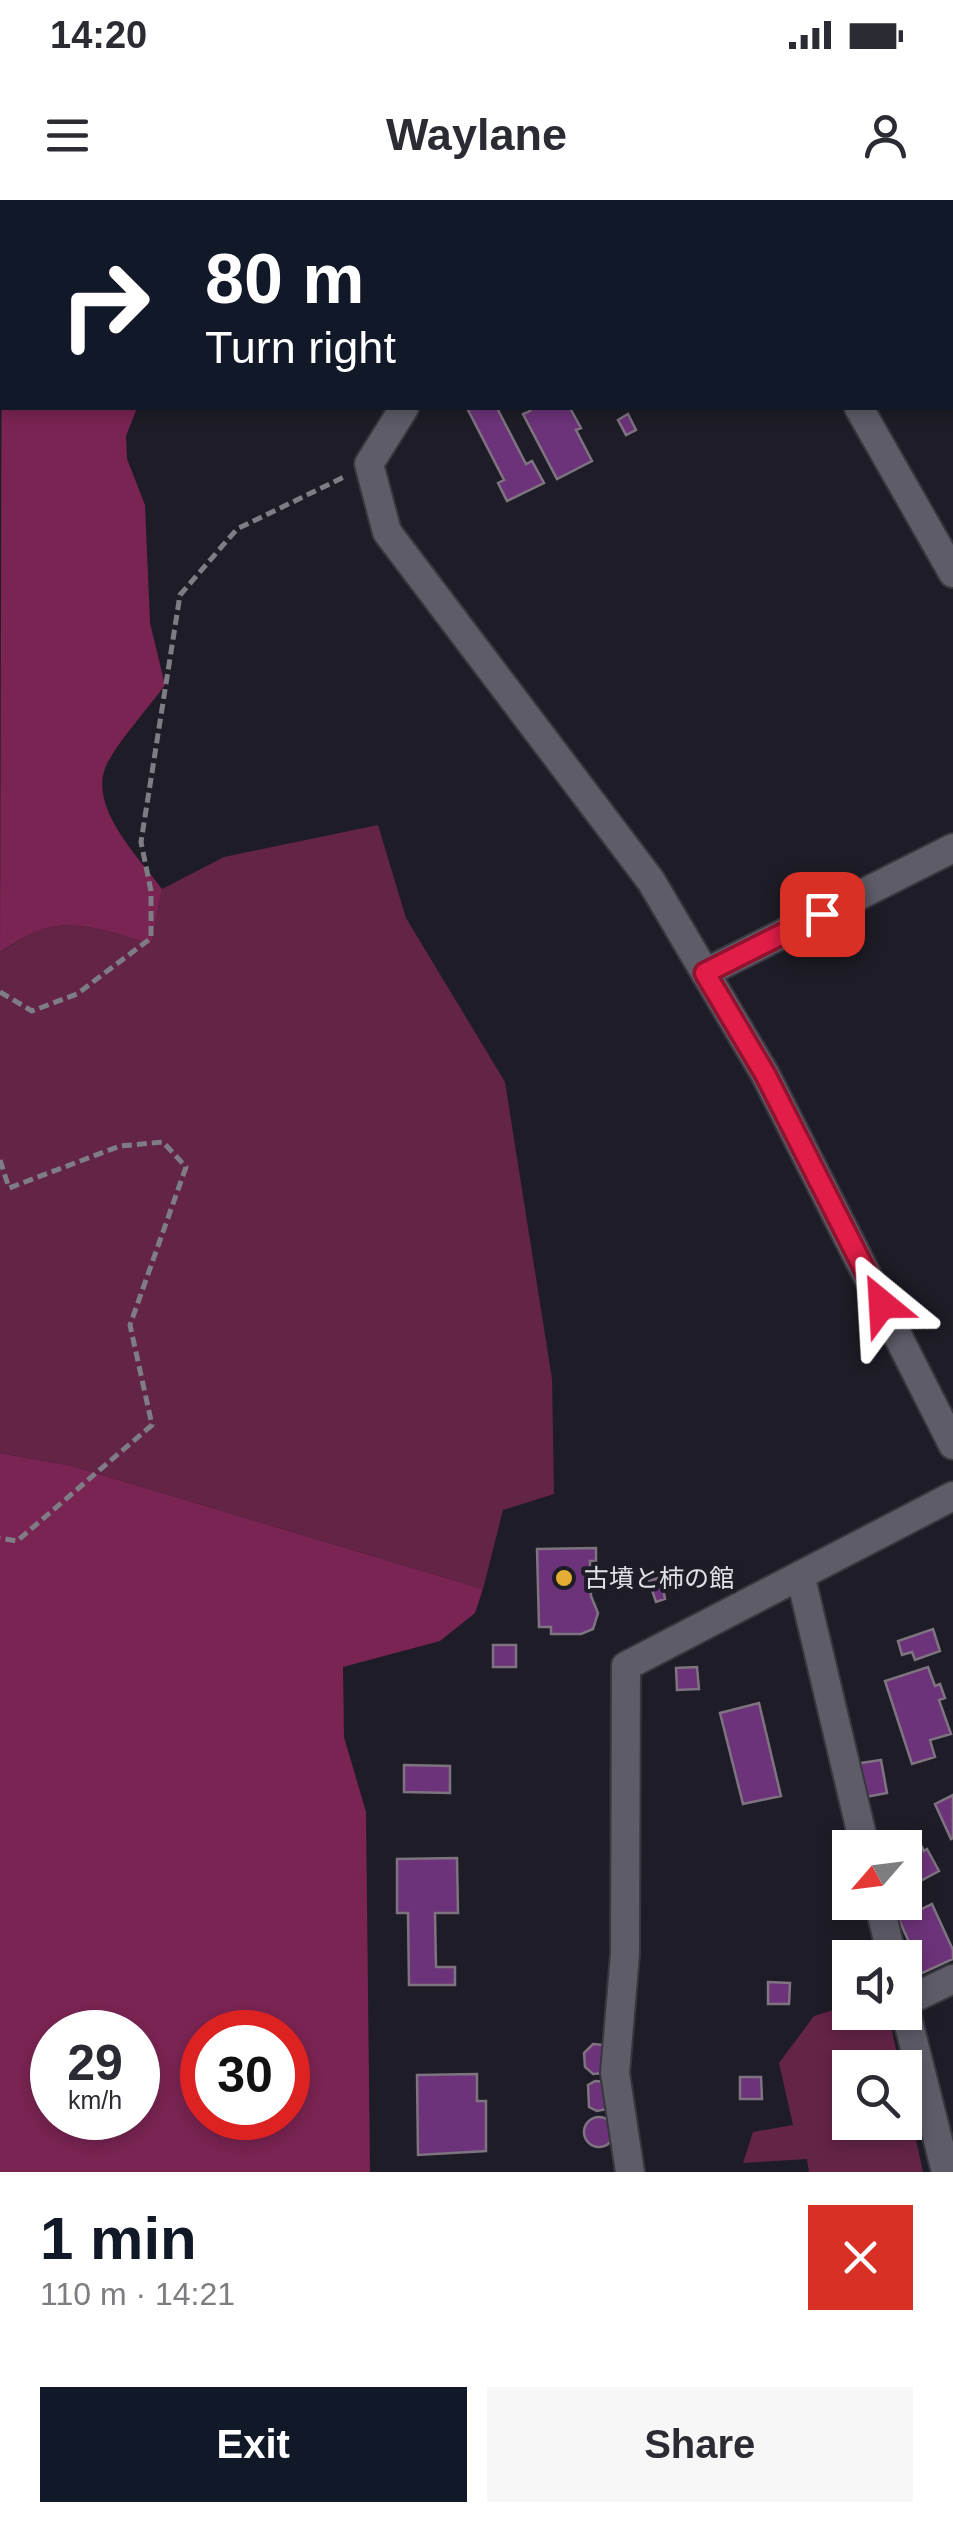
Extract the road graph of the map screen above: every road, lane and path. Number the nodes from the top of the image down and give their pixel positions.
1 (403, 410) edge
2 (860, 410) edge
3 (370, 464) junction
4 (953, 573) edge
5 (953, 848) edge
6 (705, 973) junction
7 (0, 992) edge
8 (0, 1160) edge
9 (953, 1445) edge
10 (953, 1496) edge
11 (0, 1538) edge
12 (801, 1578) junction
13 (861, 1830) edge
14 (953, 1980) edge
15 (922, 1997) edge
16 (911, 2030) edge
17 (630, 2172) edge
18 (946, 2172) edge

1 - 3 street
2 - 4 street
3 - 6 street
3 - 7 path
5 - 6 street
6 - 9 street
8 - 11 path
10 - 12 street
12 - 13 street
12 - 17 street
14 - 15 street
16 - 18 street

